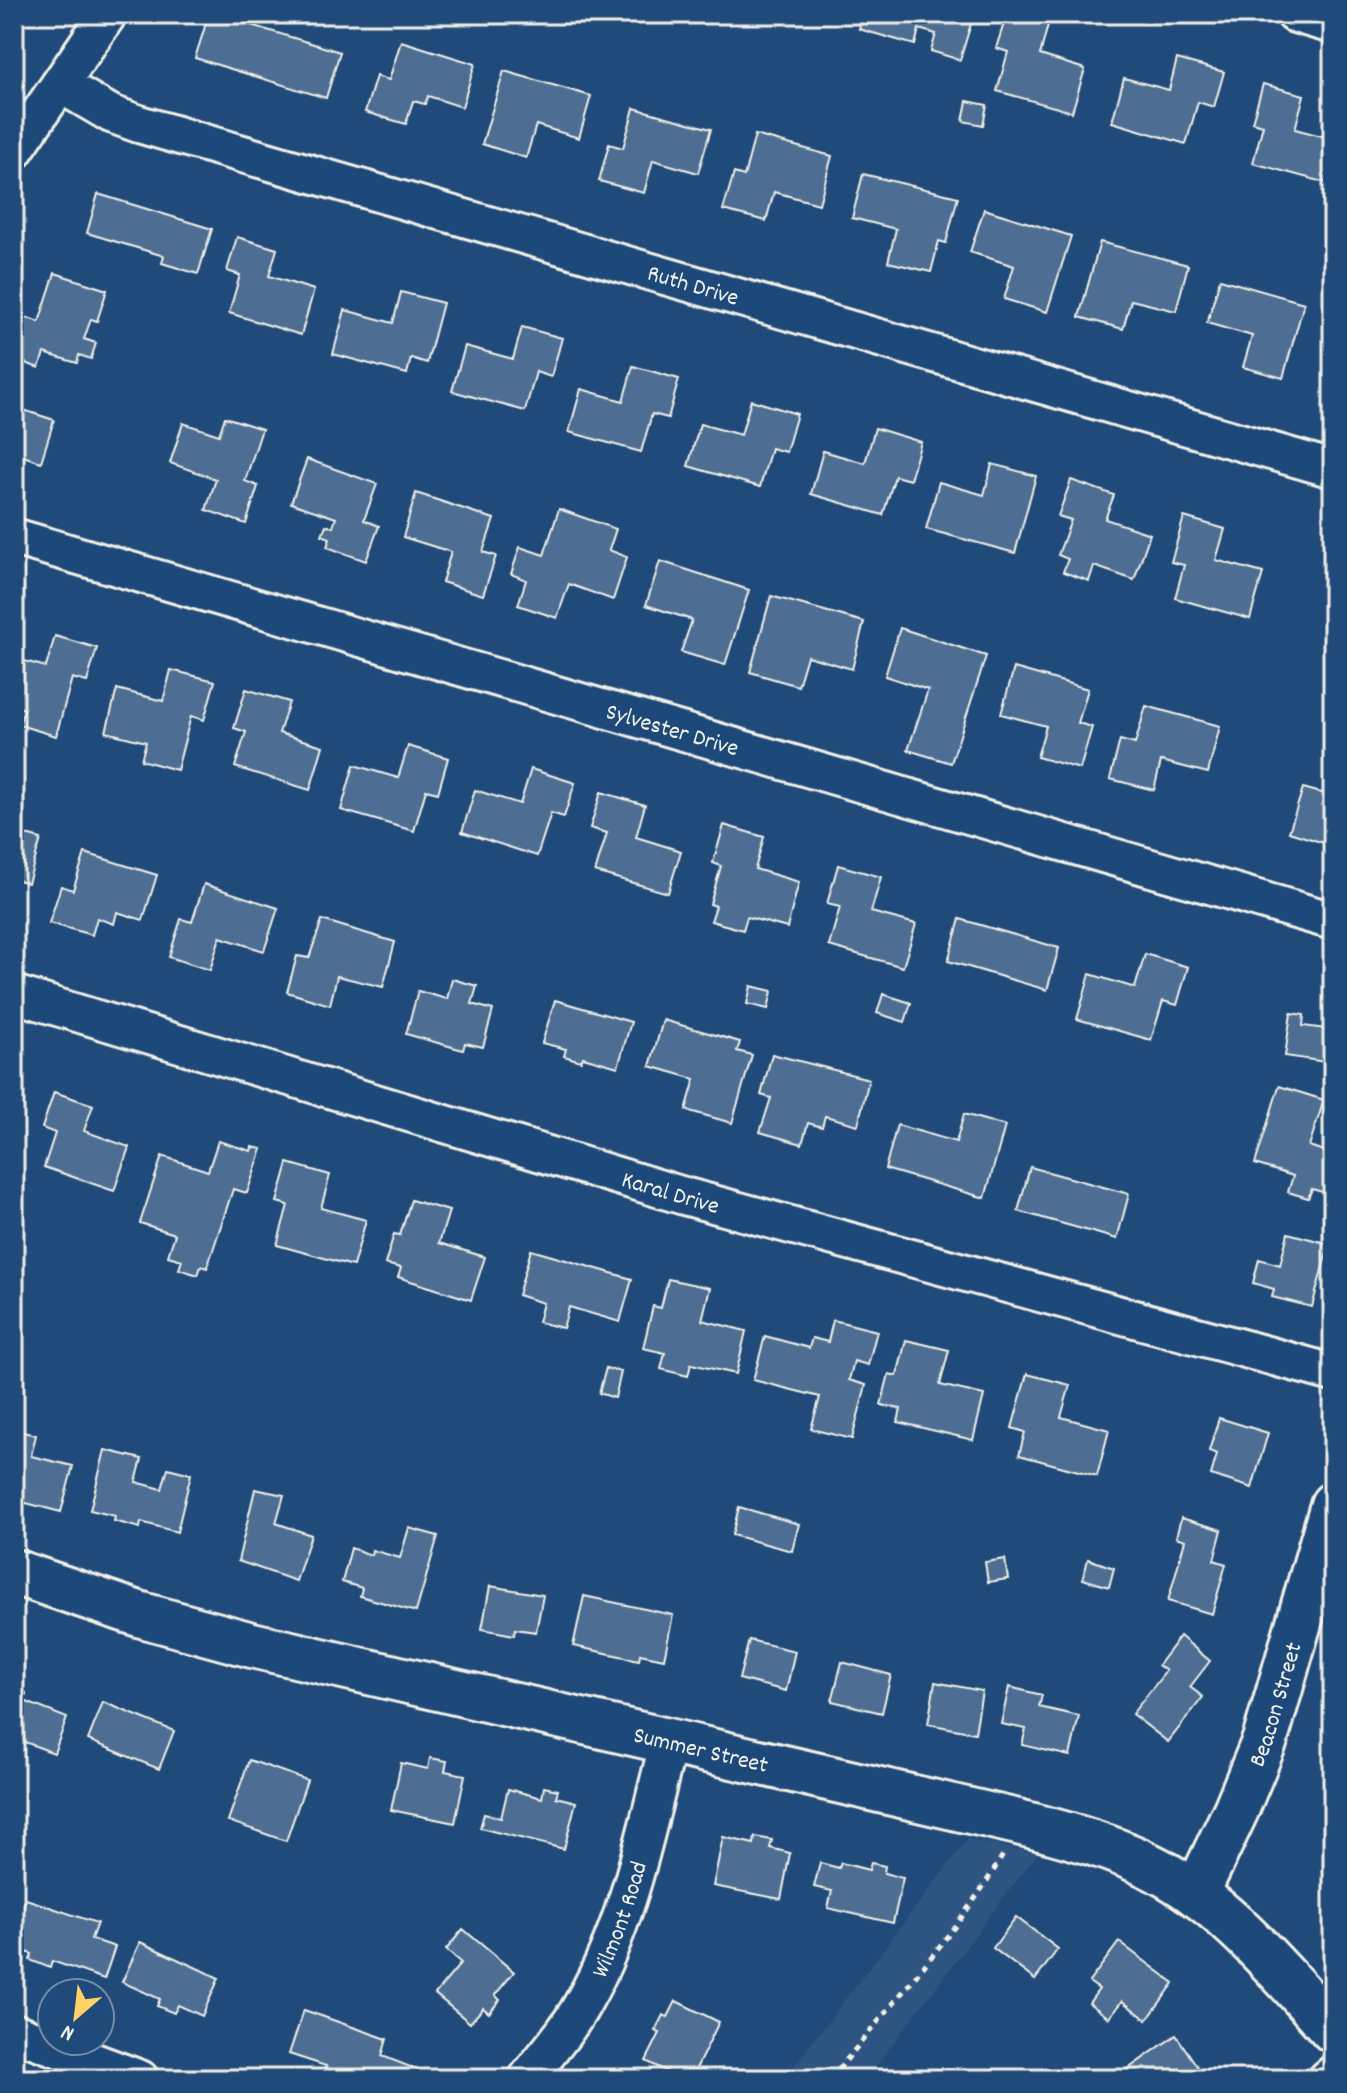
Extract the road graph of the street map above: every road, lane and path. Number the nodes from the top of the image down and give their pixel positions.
1 (108, 14) edge
2 (1295, 14) edge
3 (1333, 25) edge
4 (60, 84) junction
5 (14, 151) edge
6 (1333, 469) edge
7 (14, 537) edge
8 (1333, 921) edge
9 (14, 994) edge
10 (1333, 1373) edge
11 (1333, 1505) edge
12 (14, 1572) edge
13 (669, 1741) junction
14 (1018, 1822) junction
15 (1196, 1894) junction
16 (1333, 2030) edge
17 (14, 2032) edge
18 (1333, 2074) edge
19 (140, 2079) edge
20 (527, 2079) edge
21 (831, 2079) edge
22 (1327, 2079) edge

1 - 4 street
2 - 3 street
4 - 5 street
4 - 6 street, Ruth Drive
7 - 8 street, Sylvester Drive
9 - 10 street, Karal Drive
11 - 15 street, Beacon Street
12 - 13 street, Summer Street
13 - 14 street, Summer Street
13 - 20 street, Wilmont Road
14 - 15 street, Summer Street
14 - 21 path
15 - 16 street, Summer Street
17 - 19 street
18 - 22 street

